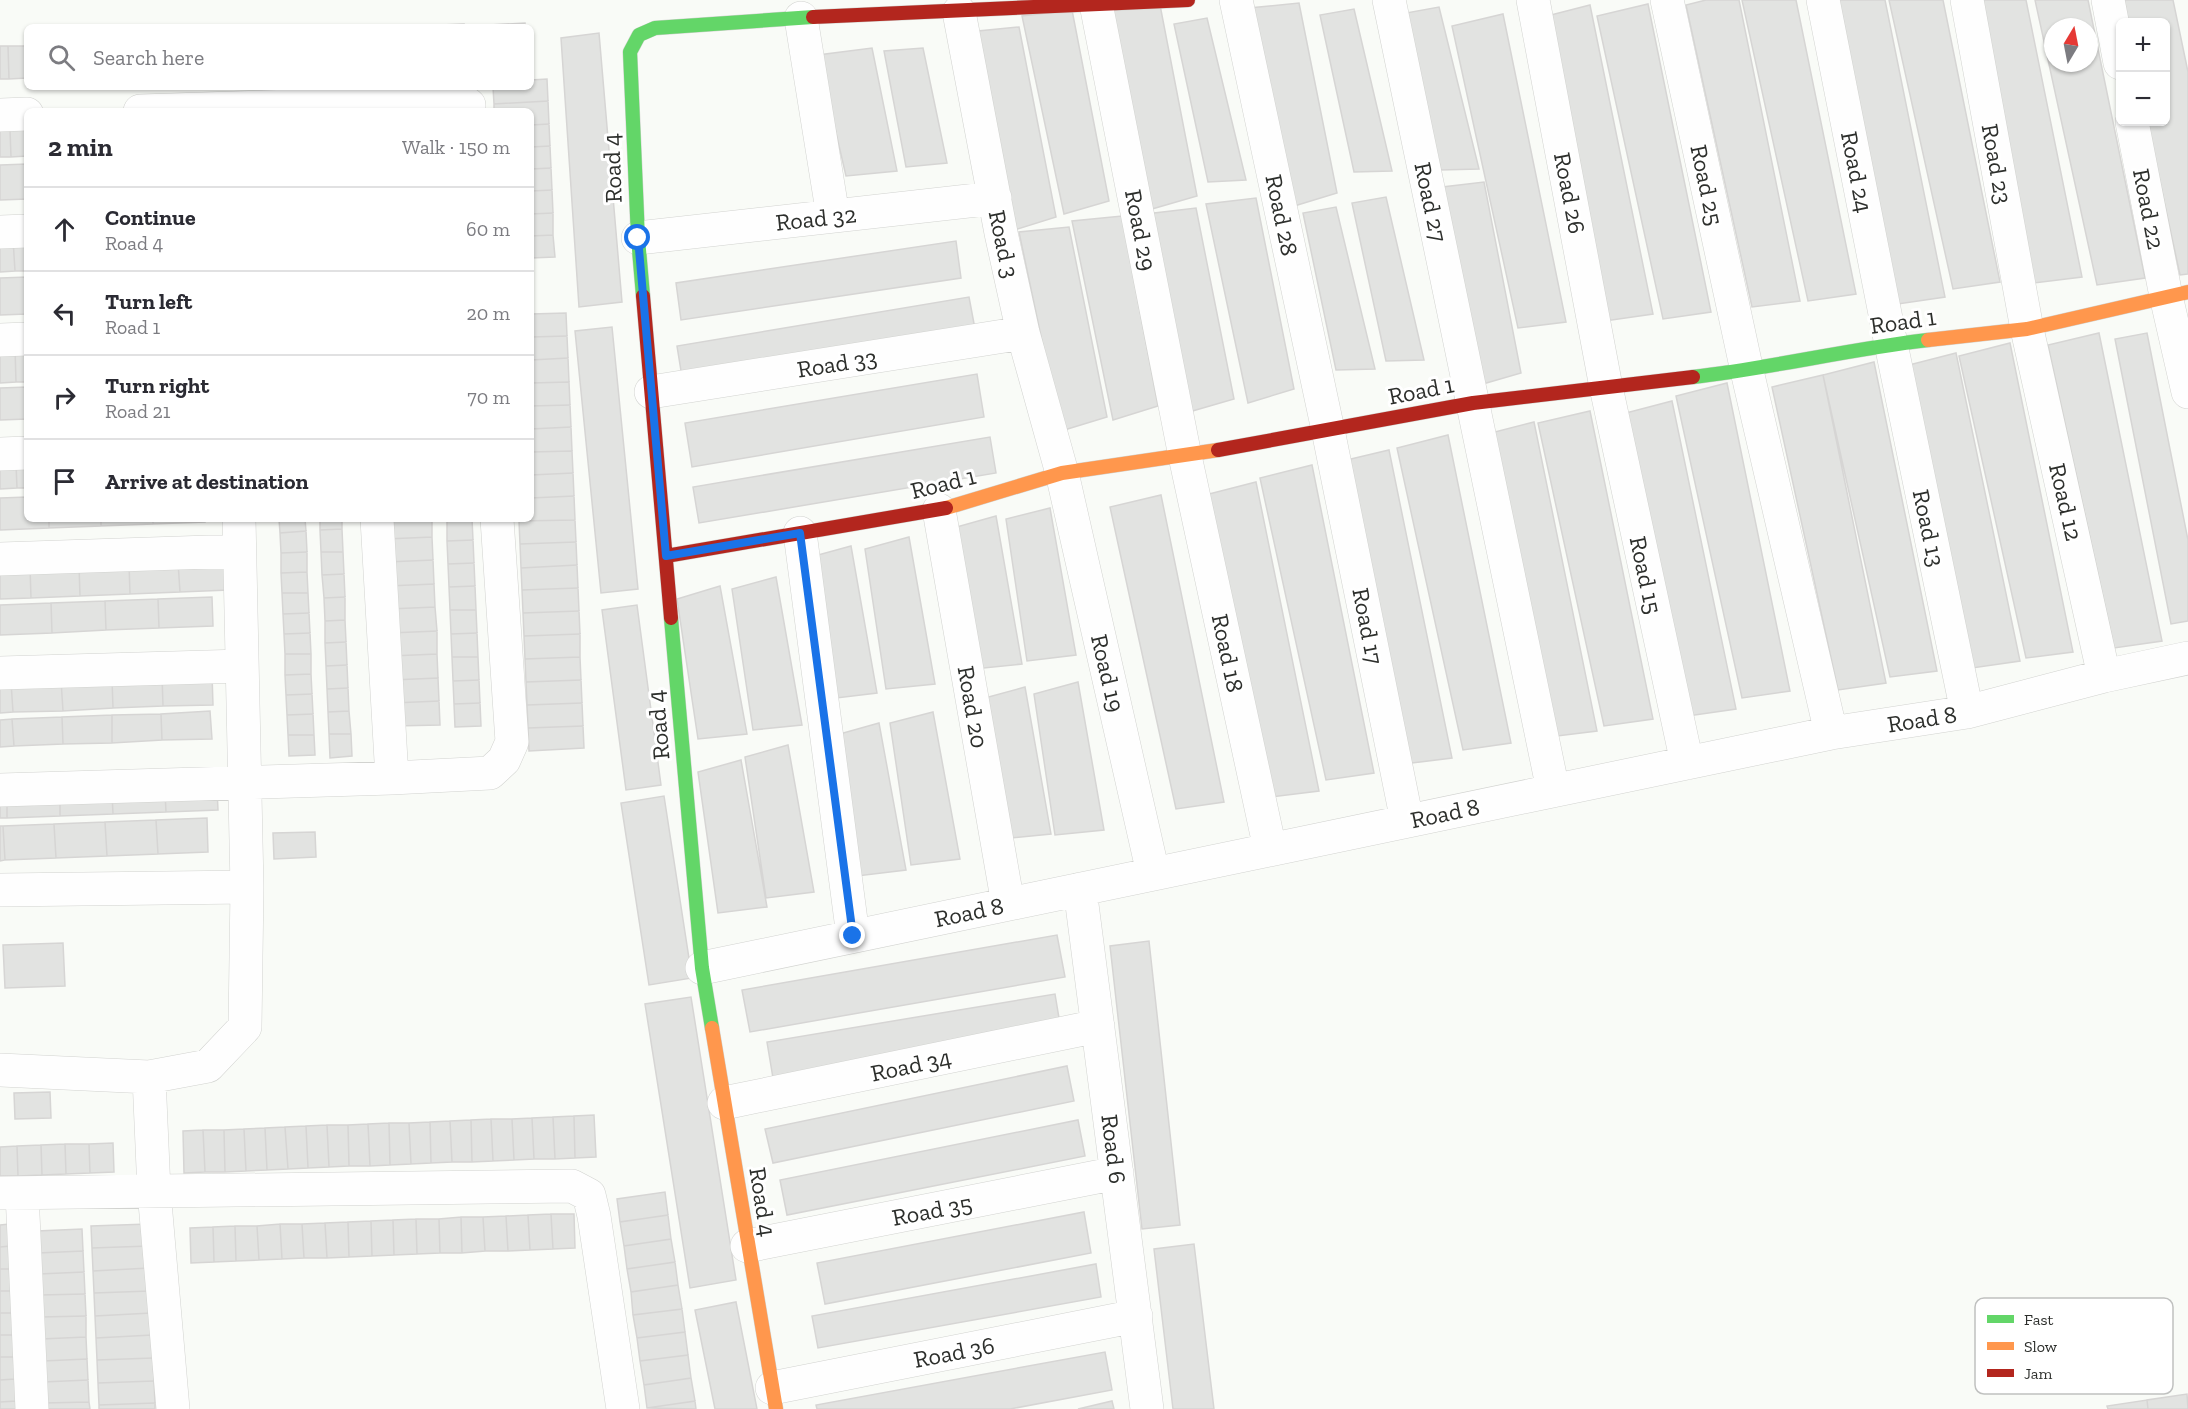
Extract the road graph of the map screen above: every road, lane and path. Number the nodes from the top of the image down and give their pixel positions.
1 (1188, 0) edge
2 (1236, 0) edge
3 (1389, 0) edge
4 (1533, 0) edge
5 (1667, 0) edge
6 (1823, 0) edge
7 (1967, 0) edge
8 (2108, 0) edge
9 (1096, 4) junction
10 (959, 12) junction
11 (801, 18) junction
12 (2116, 39) edge
13 (354, 107) edge
14 (313, 108) edge
15 (469, 108) edge
16 (24, 114) edge
17 (0, 115) edge
18 (2133, 126) edge
19 (994, 198) junction
20 (833, 216) junction
21 (24, 231) edge
22 (0, 232) edge
23 (638, 238) junction
24 (2177, 294) edge
25 (2027, 328) junction
26 (1023, 333) junction
27 (24, 339) edge
28 (0, 340) edge
29 (1891, 344) junction
30 (1747, 371) junction
31 (1606, 387) junction
32 (651, 392) junction
33 (2188, 392) edge
34 (1473, 403) junction
35 (1328, 430) junction
36 (24, 453) edge
37 (0, 454) edge
38 (1185, 456) junction
39 (1062, 472) junction
40 (939, 510) junction
41 (377, 522) edge
42 (497, 522) edge
43 (800, 533) junction
44 (239, 535) edge
45 (666, 556) junction
46 (0, 559) edge
47 (2188, 658) edge
48 (242, 666) junction
49 (0, 673) edge
50 (2104, 676) junction
51 (1966, 712) junction
52 (1831, 733) junction
53 (1686, 763) junction
54 (392, 778) junction
55 (244, 782) junction
56 (0, 789) edge
57 (1554, 790) junction
58 (1407, 821) junction
59 (1270, 849) junction
60 (1153, 873) junction
61 (247, 888) junction
62 (1080, 889) junction
63 (0, 890) edge
64 (1008, 904) junction
65 (853, 936) junction
66 (702, 968) junction
67 (1098, 1026) junction
68 (0, 1070) edge
69 (148, 1077) junction
70 (724, 1103) junction
71 (1117, 1173) junction
72 (154, 1191) junction
73 (11, 1193) edge
74 (747, 1246) junction
75 (1136, 1317) junction
76 (774, 1398) edge
77 (32, 1409) edge
78 (173, 1409) edge
79 (623, 1409) edge
80 (1147, 1409) edge

1 - 9 street
2 - 35 street, Road 28
3 - 34 street, Road 27
4 - 31 street, Road 26
5 - 30 street, Road 25
6 - 29 street, Road 24
7 - 25 street, Road 23
8 - 12 street
9 - 10 street
9 - 38 street, Road 29
10 - 11 street
10 - 19 street, Road 3
11 - 20 street
11 - 23 street, Road 4
13 - 14 street
13 - 15 street
16 - 17 street
18 - 24 street, Road 22
19 - 20 street, Road 32
19 - 26 street, Road 3
20 - 23 street, Road 32
21 - 22 street
23 - 32 street, Road 4
24 - 25 street, Road 1
24 - 33 street
25 - 29 street, Road 1
25 - 50 street, Road 12
26 - 32 street, Road 33
26 - 39 street, Road 3
27 - 28 street
29 - 30 street, Road 1
29 - 51 street, Road 13
30 - 31 street, Road 1
30 - 52 street, Road 25
31 - 34 street, Road 1
31 - 53 street, Road 15
32 - 45 street, Road 4
34 - 35 street, Road 1
34 - 57 street, Road 27
35 - 38 street, Road 1
35 - 58 street, Road 17
36 - 37 street
38 - 39 street, Road 1
38 - 59 street, Road 18
39 - 40 street, Road 1
39 - 60 street, Road 19
40 - 43 street, Road 1
40 - 64 street, Road 20
41 - 54 street
42 - 54 street
43 - 45 street, Road 1
43 - 65 street
44 - 46 street
44 - 48 street
45 - 66 street, Road 4
47 - 50 street, Road 8
48 - 49 street
48 - 55 street
50 - 51 street, Road 8
51 - 52 street, Road 8
52 - 53 street, Road 8
53 - 57 street, Road 8
54 - 55 street
55 - 56 street
55 - 61 street
57 - 58 street, Road 8
58 - 59 street, Road 8
59 - 60 street, Road 8
60 - 62 street, Road 8
61 - 63 street
61 - 69 street
62 - 64 street, Road 8
62 - 67 street, Road 6
64 - 65 street, Road 8
65 - 66 street, Road 8
66 - 70 street, Road 4
67 - 70 street, Road 34
67 - 71 street, Road 6
68 - 69 street
69 - 72 street
70 - 74 street, Road 4
71 - 74 street, Road 35
71 - 75 street, Road 6
72 - 73 street
72 - 78 street
72 - 79 street
73 - 77 street
74 - 76 street, Road 4
75 - 76 street, Road 36
75 - 80 street, Road 6

